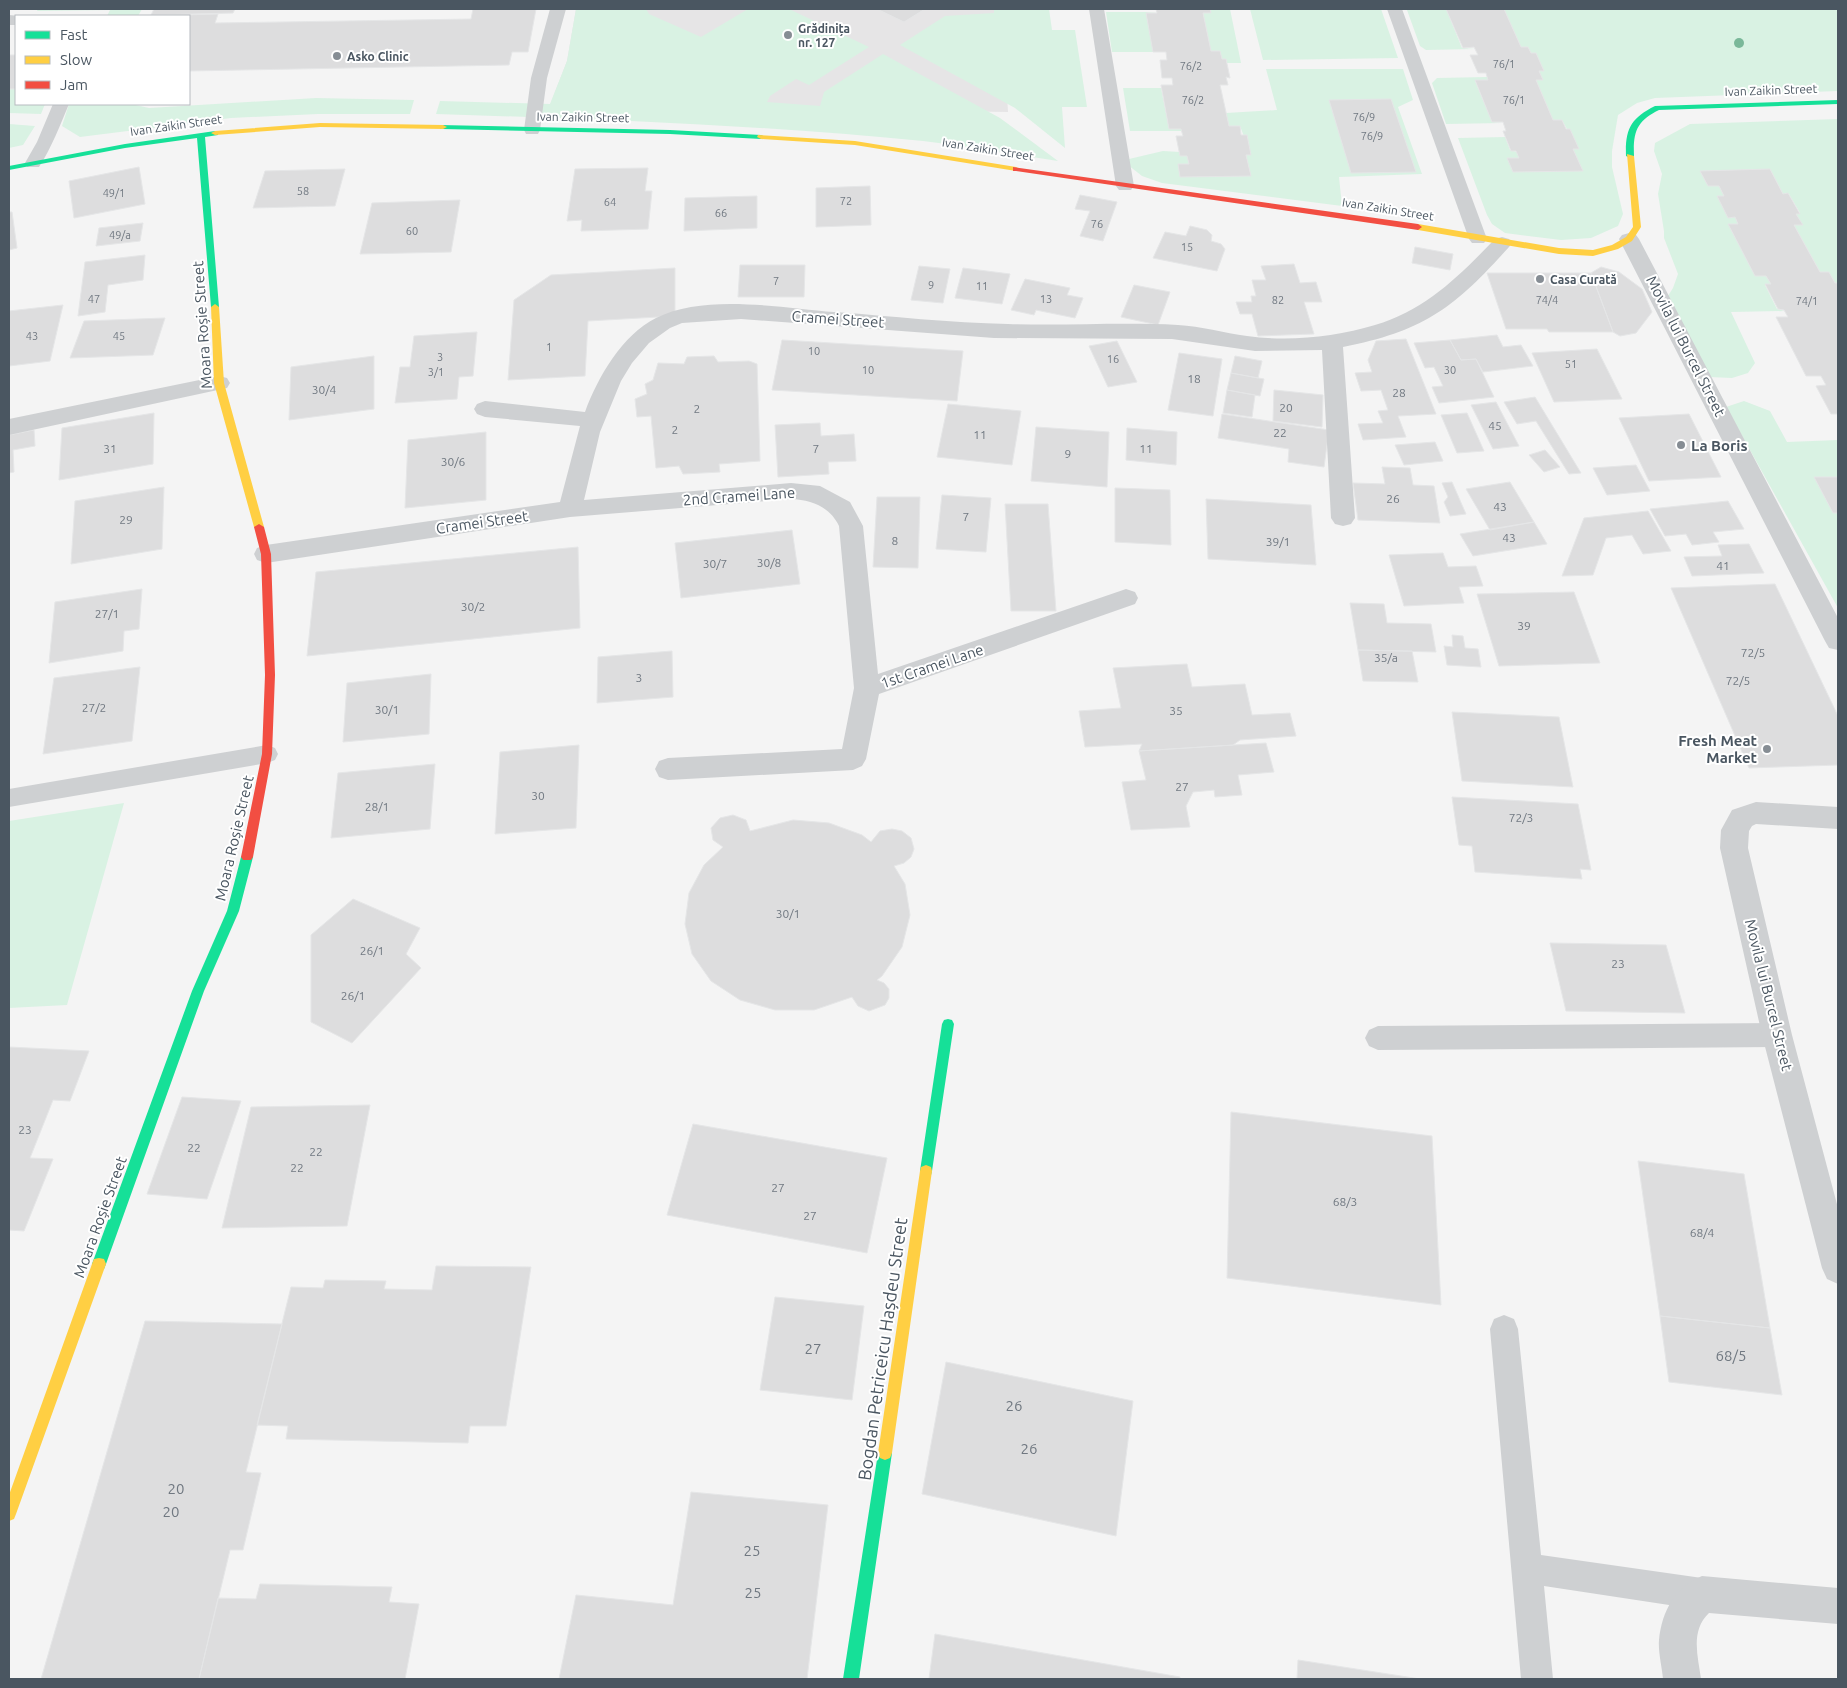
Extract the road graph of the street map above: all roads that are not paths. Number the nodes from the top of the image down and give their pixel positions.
1 (558, 9) edge
2 (1096, 9) edge
3 (1394, 9) edge
4 (1838, 102) edge
5 (61, 105) edge
6 (532, 130) junction
7 (201, 135) junction
8 (33, 163) junction
9 (9, 168) edge
10 (1124, 186) junction
11 (1478, 238) junction
12 (1630, 238) junction
13 (1502, 243) junction
14 (1332, 342) junction
15 (219, 383) junction
16 (485, 409) dead end
17 (593, 420) junction
18 (9, 427) edge
19 (570, 509) junction
20 (1343, 518) dead end
21 (266, 554) junction
22 (1126, 598) dead end
23 (1838, 641) edge
24 (867, 688) junction
25 (267, 754) junction
26 (668, 769) dead end
27 (9, 798) edge
28 (1838, 818) edge
29 (948, 1024) dead end
30 (1778, 1035) junction
31 (1378, 1038) dead end
32 (1837, 1259) edge
33 (1504, 1328) dead end
34 (9, 1514) edge
35 (1526, 1568) junction
36 (1702, 1594) junction
37 (1838, 1606) edge
38 (851, 1679) edge
39 (1537, 1679) edge
40 (1682, 1679) edge

1 - 6 lane
2 - 10 lane
3 - 11 lane
4 - 12 street, Ivan Zaikin Street
5 - 8 lane
6 - 7 street, Ivan Zaikin Street
6 - 10 street, Ivan Zaikin Street
7 - 8 street, Ivan Zaikin Street
7 - 15 street, Moara Roșie Street
8 - 9 street, Ivan Zaikin Street
10 - 11 street, Ivan Zaikin Street
11 - 13 street, Ivan Zaikin Street
12 - 13 street, Ivan Zaikin Street
12 - 23 street, Movila lui Burcel Street
13 - 14 street, Cramei Street
14 - 17 street, Cramei Street
14 - 20 street
15 - 18 street
15 - 21 street, Moara Roșie Street
16 - 17 street
17 - 19 street, Cramei Street
19 - 21 street, Cramei Street
19 - 24 street, 2nd Cramei Lane
21 - 25 street, Moara Roșie Street
22 - 24 street, 1st Cramei Lane
24 - 26 street, 1st Cramei Lane
25 - 27 lane
25 - 34 street, Moara Roșie Street
28 - 30 street, Movila lui Burcel Street
29 - 38 street, Bogdan Petriceicu Hașdeu Street
30 - 31 lane
30 - 32 street, Movila lui Burcel Street
33 - 35 lane
35 - 36 lane
35 - 39 lane
36 - 37 street
36 - 40 street

